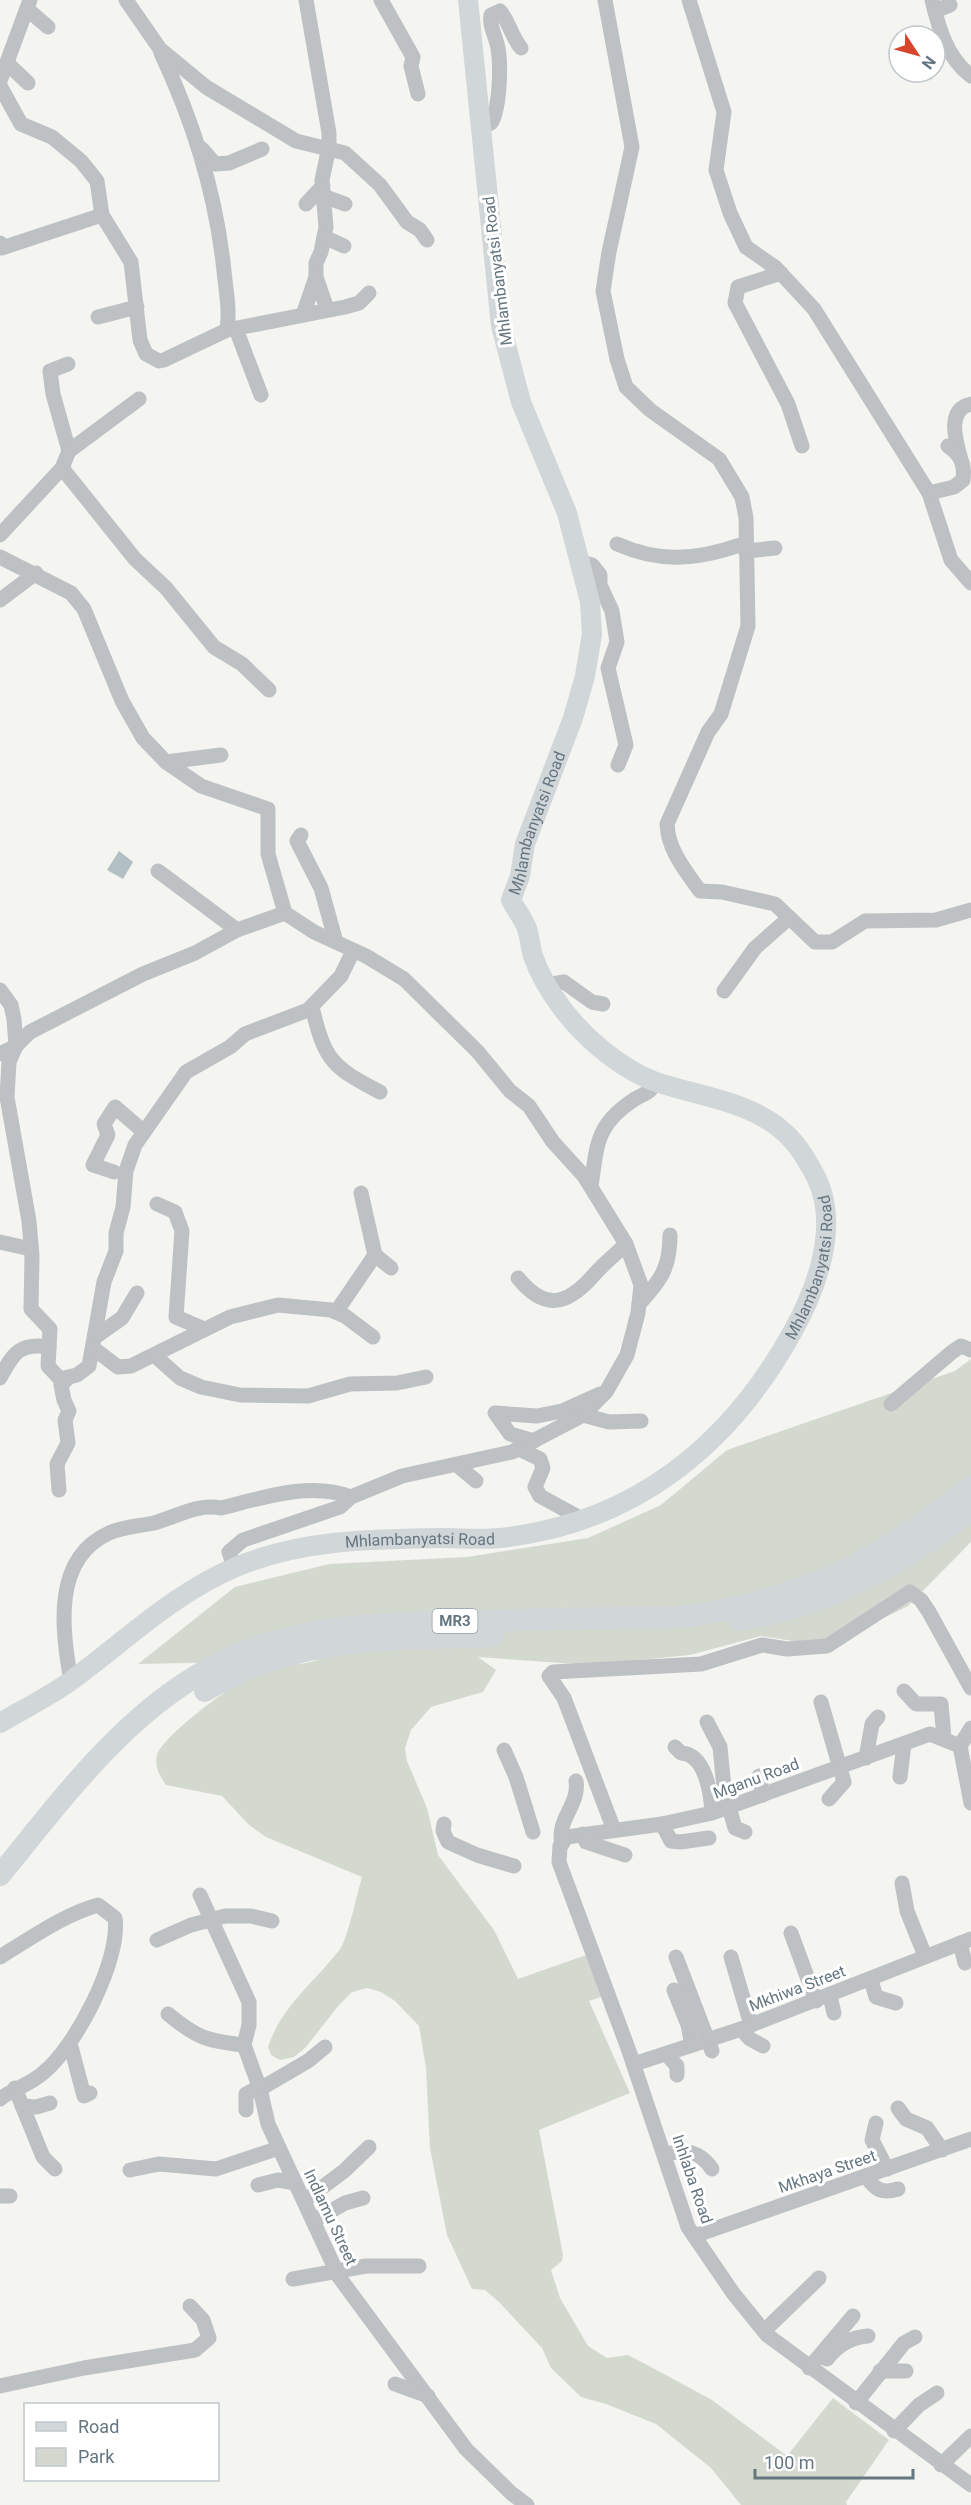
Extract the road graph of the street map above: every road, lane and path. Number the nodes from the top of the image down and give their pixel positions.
1 (126, 0) edge
2 (306, 0) edge
3 (381, 0) edge
4 (468, 0) edge
5 (605, 0) edge
6 (690, 0) edge
7 (28, 4) edge
8 (933, 5) edge
9 (950, 5) dead end
10 (498, 6) edge
11 (48, 27) dead end
12 (521, 48) dead end
13 (159, 50) junction
14 (7, 63) junction
15 (971, 76) edge
16 (0, 81) edge
17 (27, 83) dead end
18 (0, 86) edge
19 (418, 94) dead end
20 (480, 128) junction
21 (197, 143) junction
22 (329, 147) junction
23 (262, 149) dead end
24 (323, 191) junction
25 (306, 204) dead end
26 (345, 204) dead end
27 (102, 215) junction
28 (324, 237) junction
29 (427, 240) dead end
30 (0, 243) edge
31 (344, 246) dead end
32 (781, 273) junction
33 (316, 277) junction
34 (369, 293) dead end
35 (137, 307) junction
36 (327, 309) junction
37 (303, 315) junction
38 (98, 317) dead end
39 (232, 329) junction
40 (68, 364) dead end
41 (261, 395) dead end
42 (139, 399) dead end
43 (971, 404) edge
44 (802, 446) dead end
45 (948, 446) dead end
46 (69, 451) junction
47 (960, 456) junction
48 (62, 468) junction
49 (929, 493) junction
50 (0, 536) edge
51 (617, 544) dead end
52 (775, 548) dead end
53 (747, 551) junction
54 (0, 558) edge
55 (581, 562) junction
56 (36, 573) junction
57 (971, 583) edge
58 (0, 600) edge
59 (269, 690) dead end
60 (221, 755) dead end
61 (166, 762) junction
62 (618, 765) dead end
63 (301, 835) dead end
64 (158, 871) dead end
65 (971, 910) edge
66 (285, 913) junction
67 (789, 918) junction
68 (237, 930) junction
69 (336, 942) junction
70 (353, 951) junction
71 (547, 985) junction
72 (0, 990) edge
73 (724, 991) dead end
74 (603, 1004) dead end
75 (312, 1007) junction
76 (0, 1035) edge
77 (0, 1044) edge
78 (16, 1046) junction
79 (0, 1054) edge
80 (656, 1082) junction
81 (380, 1092) dead end
82 (144, 1132) junction
83 (114, 1172) dead end
84 (591, 1187) junction
85 (362, 1193) dead end
86 (158, 1204) dead end
87 (670, 1235) dead end
88 (0, 1242) edge
89 (626, 1244) junction
90 (31, 1249) junction
91 (375, 1255) junction
92 (392, 1268) dead end
93 (518, 1278) dead end
94 (136, 1293) dead end
95 (639, 1304) junction
96 (336, 1312) junction
97 (204, 1329) junction
98 (373, 1337) dead end
99 (94, 1343) junction
100 (49, 1347) junction
101 (971, 1350) edge
102 (154, 1355) junction
103 (69, 1377) junction
104 (426, 1377) dead end
105 (0, 1378) edge
106 (606, 1392) junction
107 (891, 1404) dead end
108 (583, 1415) junction
109 (641, 1421) dead end
110 (534, 1441) junction
111 (519, 1449) junction
112 (457, 1465) junction
113 (476, 1482) dead end
114 (971, 1487) edge
115 (59, 1490) dead end
116 (351, 1497) junction
117 (971, 1510) edge
118 (582, 1520) junction
119 (234, 1567) junction
120 (71, 1681) junction
121 (971, 1688) edge
122 (904, 1691) dead end
123 (821, 1702) dead end
124 (878, 1717) dead end
125 (706, 1722) dead end
126 (0, 1723) edge
127 (971, 1728) edge
128 (944, 1738) junction
129 (904, 1744) junction
130 (960, 1746) junction
131 (675, 1747) dead end
132 (504, 1750) dead end
133 (866, 1758) junction
134 (838, 1768) junction
135 (759, 1776) dead end
136 (900, 1777) dead end
137 (576, 1781) dead end
138 (763, 1795) junction
139 (829, 1799) dead end
140 (971, 1803) edge
141 (722, 1809) junction
142 (444, 1824) dead end
143 (662, 1824) junction
144 (42, 1825) junction
145 (614, 1830) junction
146 (533, 1832) dead end
147 (745, 1832) dead end
148 (583, 1834) junction
149 (709, 1838) dead end
150 (561, 1845) junction
151 (625, 1855) dead end
152 (0, 1865) edge
153 (514, 1866) dead end
154 (0, 1875) edge
155 (902, 1883) dead end
156 (0, 1893) edge
157 (200, 1895) dead end
158 (272, 1921) dead end
159 (212, 1922) junction
160 (791, 1933) dead end
161 (157, 1940) dead end
162 (966, 1941) edge
163 (926, 1956) junction
164 (0, 1957) edge
165 (676, 1957) dead end
166 (731, 1957) dead end
167 (965, 1963) dead end
168 (871, 1980) junction
169 (674, 1990) dead end
170 (823, 1998) junction
171 (896, 2003) dead end
172 (834, 2013) dead end
173 (168, 2014) dead end
174 (746, 2027) junction
175 (70, 2043) junction
176 (244, 2045) junction
177 (692, 2045) junction
178 (710, 2045) junction
179 (763, 2046) dead end
180 (325, 2047) dead end
181 (666, 2054) junction
182 (634, 2064) junction
183 (677, 2075) dead end
184 (15, 2088) junction
185 (259, 2088) junction
186 (90, 2093) dead end
187 (0, 2099) edge
188 (51, 2103) dead end
189 (22, 2106) junction
190 (898, 2108) dead end
191 (246, 2110) dead end
192 (876, 2123) dead end
193 (970, 2142) edge
194 (369, 2147) dead end
195 (279, 2148) junction
196 (942, 2150) junction
197 (665, 2155) junction
198 (55, 2169) dead end
199 (712, 2169) dead end
200 (887, 2169) junction
201 (130, 2170) dead end
202 (866, 2176) junction
203 (295, 2183) junction
204 (258, 2185) dead end
205 (898, 2189) dead end
206 (363, 2198) dead end
207 (304, 2201) junction
208 (313, 2221) junction
209 (694, 2235) junction
210 (419, 2266) dead end
211 (336, 2272) junction
212 (819, 2278) dead end
213 (293, 2279) dead end
214 (190, 2306) dead end
215 (853, 2316) dead end
216 (764, 2331) junction
217 (868, 2336) dead end
218 (915, 2337) dead end
219 (813, 2371) junction
220 (880, 2371) junction
221 (906, 2371) dead end
222 (395, 2384) dead end
223 (0, 2386) edge
224 (937, 2393) dead end
225 (428, 2396) junction
226 (856, 2403) junction
227 (894, 2431) junction
228 (971, 2436) edge
229 (941, 2465) junction
230 (971, 2485) edge
231 (527, 2505) edge

1 - 13 street
2 - 22 street
3 - 19 street
4 - 20 main road, Mhlambanyatsi Road
5 - 53 street
6 - 32 street
7 - 11 street
7 - 14 street
8 - 9 street
8 - 15 street
10 - 12 street
10 - 20 street
13 - 21 street
13 - 22 street
14 - 16 street
14 - 17 street
18 - 27 street
20 - 55 main road, Mhlambanyatsi Road
21 - 23 street
21 - 39 street
22 - 24 street
22 - 29 street
24 - 25 street
24 - 26 street
24 - 28 street
27 - 30 street
27 - 35 street
28 - 31 street
28 - 33 street
32 - 44 street
32 - 49 street
33 - 36 street
33 - 37 street
34 - 36 street
35 - 38 street
35 - 39 street
36 - 37 street
37 - 39 street
39 - 41 street
40 - 46 street
42 - 46 street
43 - 47 street
45 - 47 street
46 - 48 street
47 - 49 street
48 - 50 street
48 - 59 street
49 - 57 street
51 - 53 street
52 - 53 street
53 - 67 street
54 - 56 street
55 - 62 street
55 - 71 main road, Mhlambanyatsi Road
56 - 58 street
56 - 61 street
60 - 61 street
61 - 66 street
63 - 69 street
64 - 68 street
65 - 67 street
66 - 68 street
66 - 69 street
67 - 73 street
68 - 78 street
69 - 70 street
70 - 75 street
70 - 84 street
71 - 74 street
71 - 80 main road, Mhlambanyatsi Road
72 - 78 street
75 - 81 street
75 - 82 street
76 - 78 street
77 - 78 street
78 - 79 street
78 - 90 street
80 - 84 street
80 - 118 main road, Mhlambanyatsi Road
82 - 83 street
82 - 99 street
84 - 89 street
85 - 91 street
86 - 97 street
87 - 95 street
88 - 90 street
89 - 93 street
89 - 95 street
90 - 100 street
91 - 92 street
91 - 96 street
94 - 99 street
95 - 106 street
96 - 97 street
96 - 98 street
97 - 102 street
99 - 102 street
99 - 103 street
100 - 103 street
100 - 105 street
101 - 107 street
102 - 104 street
103 - 115 street
106 - 108 street
106 - 110 street
108 - 109 street
108 - 110 street
110 - 111 street
111 - 112 street
111 - 118 street
112 - 113 street
112 - 116 street
114 - 144 highway, MR3
116 - 119 street
116 - 120 street
117 - 156 highway, MR3
118 - 119 main road, Mhlambanyatsi Road
119 - 120 main road, Mhlambanyatsi Road
120 - 126 main road, Mhlambanyatsi Road
121 - 145 street
122 - 128 street
123 - 134 street
124 - 133 street
125 - 141 street
127 - 130 street
128 - 129 street, Mganu Road
128 - 130 street, Mganu Road
129 - 133 street, Mganu Road
129 - 136 street
130 - 140 street
131 - 141 street
132 - 146 street
133 - 134 street, Mganu Road
134 - 138 street, Mganu Road
134 - 139 street
135 - 138 street
137 - 150 street, Inhlaba Road
138 - 141 street, Mganu Road
141 - 143 street, Mganu Road
141 - 147 street
142 - 153 street
143 - 145 street, Mganu Road
143 - 149 street
144 - 152 highway
144 - 154 highway, MR3
145 - 148 street, Mganu Road
148 - 150 street, Mganu Road
148 - 151 street
150 - 182 street, Inhlaba Road
155 - 163 street
157 - 159 street, Indlamu Street
158 - 159 street
159 - 161 street
159 - 176 street, Indlamu Street
160 - 170 street
162 - 163 street, Mkhiwa Street
162 - 167 street
163 - 168 street, Mkhiwa Street
164 - 175 street
165 - 178 street
166 - 174 street
168 - 170 street, Mkhiwa Street
168 - 171 street
169 - 177 street
170 - 172 street
170 - 174 street, Mkhiwa Street
173 - 176 street
174 - 178 street, Mkhiwa Street
174 - 179 street
175 - 184 street
175 - 186 street
176 - 185 street, Indlamu Street
177 - 178 street, Mkhiwa Street
177 - 181 street, Mkhiwa Street
180 - 185 street
181 - 182 street, Mkhiwa Street
181 - 183 street
182 - 197 street, Inhlaba Road
184 - 187 street
184 - 189 street
185 - 191 street
185 - 195 street, Indlamu Street
188 - 189 street
189 - 198 street
190 - 196 street
192 - 200 street
193 - 196 street, Mkhaya Street
194 - 207 street
195 - 201 street
195 - 203 street, Indlamu Street
196 - 200 street, Mkhaya Street
197 - 199 street
197 - 209 street, Inhlaba Road
200 - 202 street, Mkhaya Street
202 - 205 street
202 - 209 street, Mkhaya Street
203 - 204 street
203 - 207 street, Indlamu Street
206 - 208 street
207 - 208 street, Indlamu Street
208 - 211 street, Indlamu Street
209 - 216 street, Inhlaba Road
210 - 211 street
211 - 213 street
211 - 225 street, Indlamu Street
212 - 216 street
214 - 223 street
215 - 219 street
216 - 219 street, Inhlaba Road
217 - 219 street
218 - 220 street
219 - 226 street, Inhlaba Road
220 - 221 street
220 - 226 street
222 - 225 street
224 - 227 street
225 - 231 street, Indlamu Street
226 - 227 street, Inhlaba Road
227 - 229 street, Inhlaba Road
228 - 229 street
229 - 230 street, Inhlaba Road

